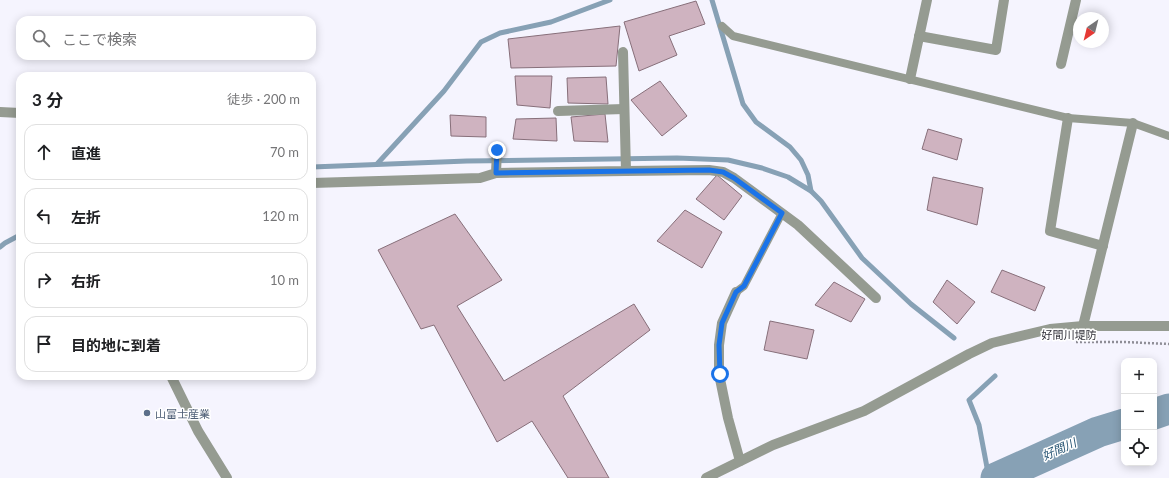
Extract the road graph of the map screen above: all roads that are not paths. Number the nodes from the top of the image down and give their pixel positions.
1 (927, 0) edge
2 (1004, 0) edge
3 (1076, 0) edge
4 (722, 26) dead end
5 (919, 36) junction
6 (623, 52) dead end
7 (1061, 64) dead end
8 (910, 79) junction
9 (624, 109) junction
10 (558, 111) dead end
11 (0, 112) edge
12 (16, 113) edge
13 (1068, 118) junction
14 (1133, 123) junction
15 (1169, 136) edge
16 (497, 150) dead end
17 (625, 168) junction
18 (496, 171) junction
19 (316, 183) edge
20 (782, 213) junction
21 (1103, 246) junction
22 (736, 292) joint
23 (876, 298) dead end
24 (1083, 326) junction
25 (1169, 326) edge
26 (173, 380) edge
27 (740, 461) junction
28 (227, 478) edge
29 (706, 478) edge

1 - 5 street
2 - 5 street
3 - 7 street
4 - 8 lane
5 - 8 street
6 - 9 street
8 - 13 lane
9 - 10 street
9 - 17 street
11 - 12 street
13 - 14 lane
13 - 21 street
14 - 15 lane
14 - 21 street
16 - 18 street
17 - 18 street
17 - 20 street
18 - 19 street
20 - 22 lane
20 - 23 street
21 - 24 street
22 - 27 street
24 - 25 street
24 - 27 street
26 - 28 street
27 - 29 street

